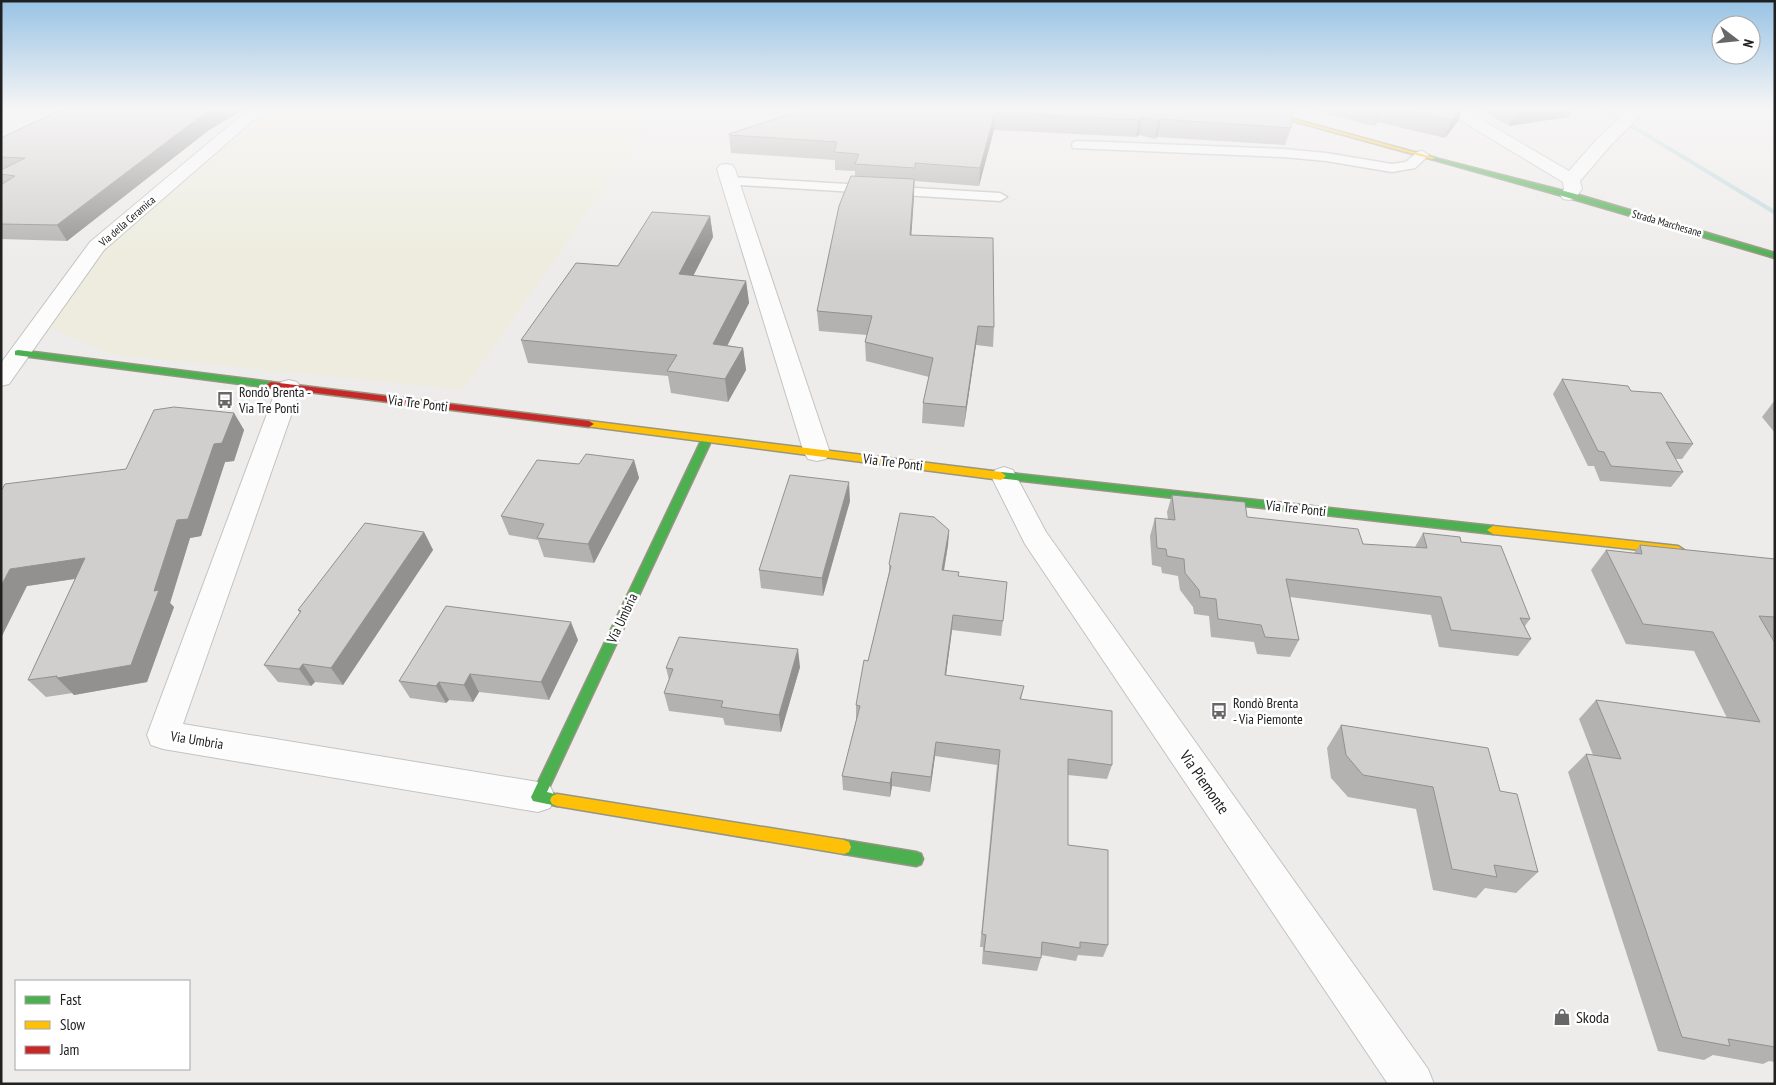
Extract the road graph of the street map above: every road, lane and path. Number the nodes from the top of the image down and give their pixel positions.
1 (198, 160) edge
2 (1342, 160) edge
3 (1416, 160) edge
4 (1443, 160) edge
5 (1529, 160) edge
6 (1593, 160) edge
7 (728, 175) joint
8 (1570, 187) junction
9 (1000, 197) dead end
10 (1771, 255) edge
11 (18, 353) junction
12 (1, 379) edge
13 (290, 387) junction
14 (707, 439) junction
15 (817, 453) junction
16 (1004, 476) junction
17 (1686, 550) edge
18 (538, 797) junction
19 (916, 859) dead end
20 (1413, 1084) edge

1 - 11 street, Via della Ceramica
2 - 3 lane
4 - 8 street, Strada Marchesane
5 - 8 street, Strada Marchesane
6 - 8 street
7 - 9 lane
7 - 15 street
8 - 10 street, Strada Marchesane
11 - 12 street, Via della Ceramica
11 - 13 street, Via Tre Ponti
13 - 14 street, Via Tre Ponti
13 - 18 street, Via Umbria
14 - 15 street, Via Tre Ponti
14 - 18 street, Via Umbria
15 - 16 street, Via Tre Ponti
16 - 17 street, Via Tre Ponti
16 - 20 street, Via Piemonte
18 - 19 street, Via Umbria

